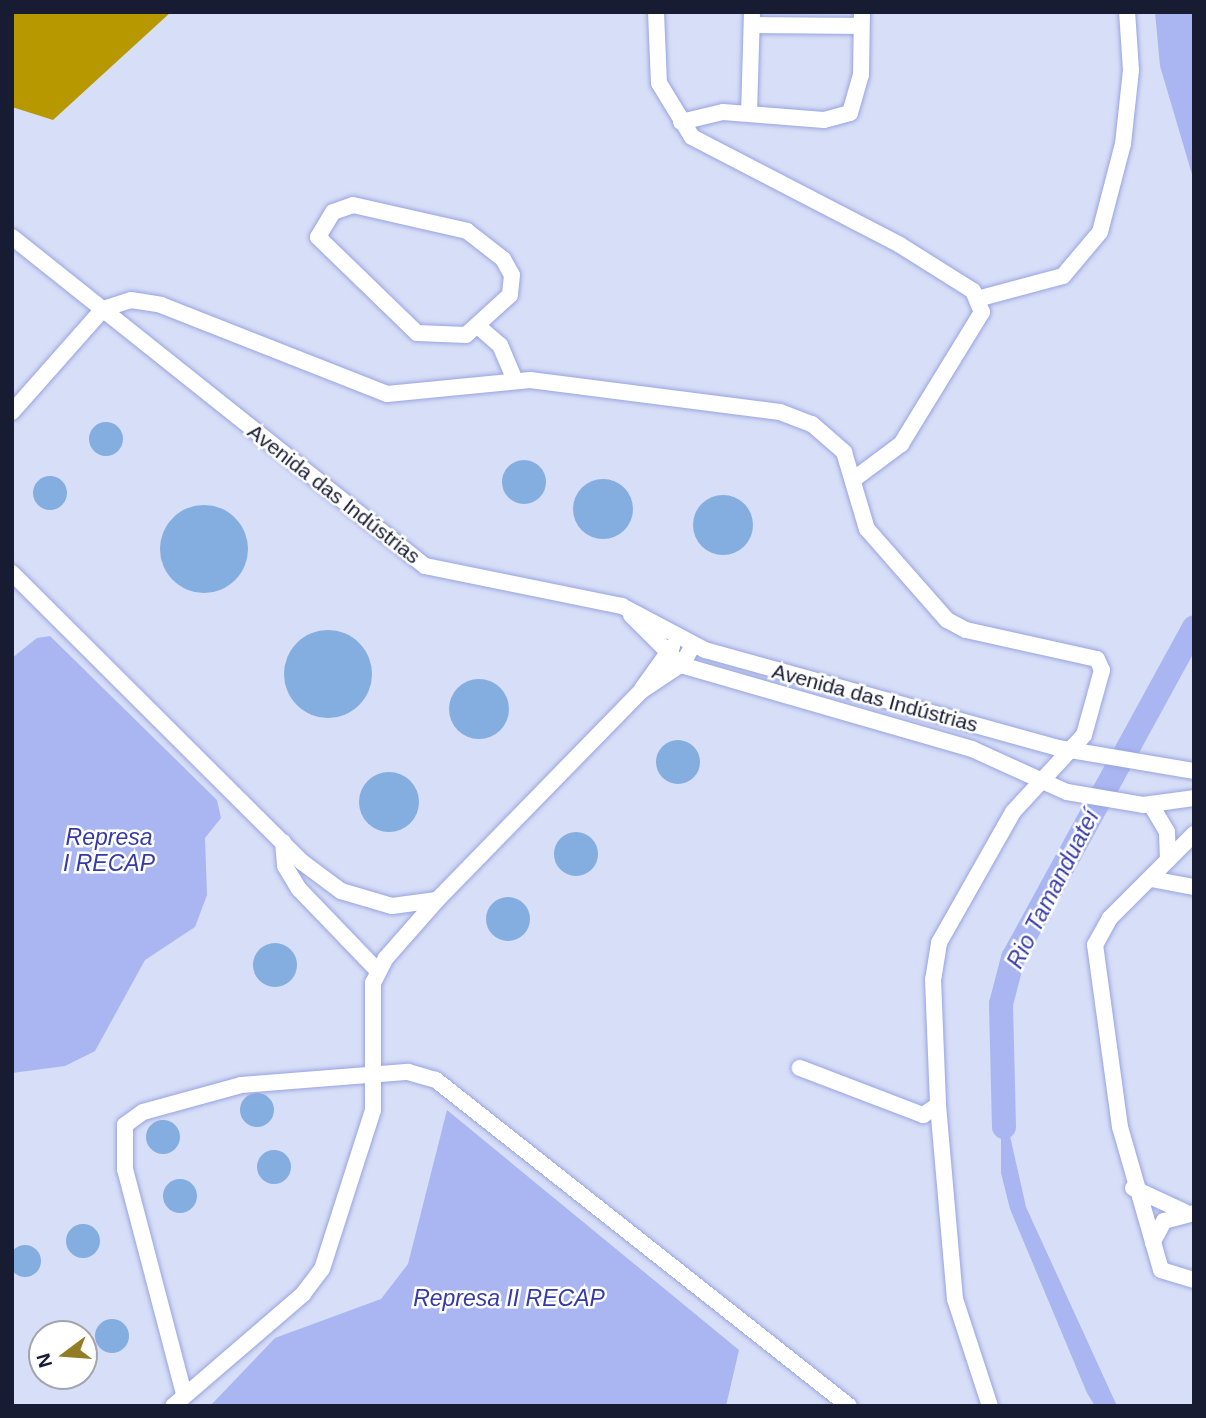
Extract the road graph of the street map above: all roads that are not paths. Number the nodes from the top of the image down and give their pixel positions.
1 (656, 12) edge
2 (1127, 12) edge
3 (752, 19) edge
4 (861, 19) edge
5 (749, 114) junction
6 (681, 122) junction
7 (12, 237) edge
8 (977, 299) junction
9 (103, 309) junction
10 (479, 327) junction
11 (514, 381) junction
12 (12, 412) edge
13 (854, 479) junction
14 (12, 573) edge
15 (622, 606) junction
16 (687, 643) junction
17 (666, 653) junction
18 (681, 665) junction
19 (641, 691) junction
20 (1072, 751) junction
21 (1194, 771) edge
22 (1040, 782) junction
23 (1194, 798) edge
24 (1151, 805) junction
25 (1194, 834) edge
26 (283, 842) junction
27 (1168, 860) junction
28 (1151, 879) junction
29 (1194, 887) edge
30 (437, 900) junction
31 (377, 970) junction
32 (800, 1068) dead end
33 (376, 1074) junction
34 (938, 1105) junction
35 (1133, 1188) junction
36 (1190, 1213) edge
37 (1153, 1242) junction
38 (1192, 1281) edge
39 (178, 1400) edge
40 (849, 1406) edge
41 (990, 1406) edge

1 - 6 lane
2 - 8 lane
3 - 4 lane
3 - 5 lane
4 - 5 lane
5 - 6 lane
6 - 8 lane
7 - 9 lane, Avenida das Indústrias
8 - 13 lane
9 - 11 lane
9 - 12 lane
9 - 15 lane, Avenida das Indústrias
10 - 10 lane
10 - 11 lane
11 - 13 lane
13 - 20 lane
14 - 26 lane
15 - 16 lane, Avenida das Indústrias
15 - 17 lane
16 - 17 lane
16 - 18 lane
16 - 20 lane, Avenida das Indústrias
17 - 18 lane
17 - 19 lane
18 - 19 lane
18 - 22 lane, Avenida das Indústrias
19 - 30 lane
20 - 21 lane, Avenida das Indústrias
20 - 22 lane
22 - 24 lane, Avenida das Indústrias
22 - 34 lane
23 - 24 lane, Avenida das Indústrias
24 - 27 lane
25 - 27 lane
26 - 30 lane
26 - 31 lane
27 - 28 lane
28 - 29 lane
28 - 35 lane
30 - 31 lane
31 - 33 lane
32 - 34 lane
33 - 39 lane
33 - 39 lane
33 - 40 lane
34 - 41 lane
35 - 36 lane
35 - 37 lane
36 - 37 lane
37 - 38 lane

